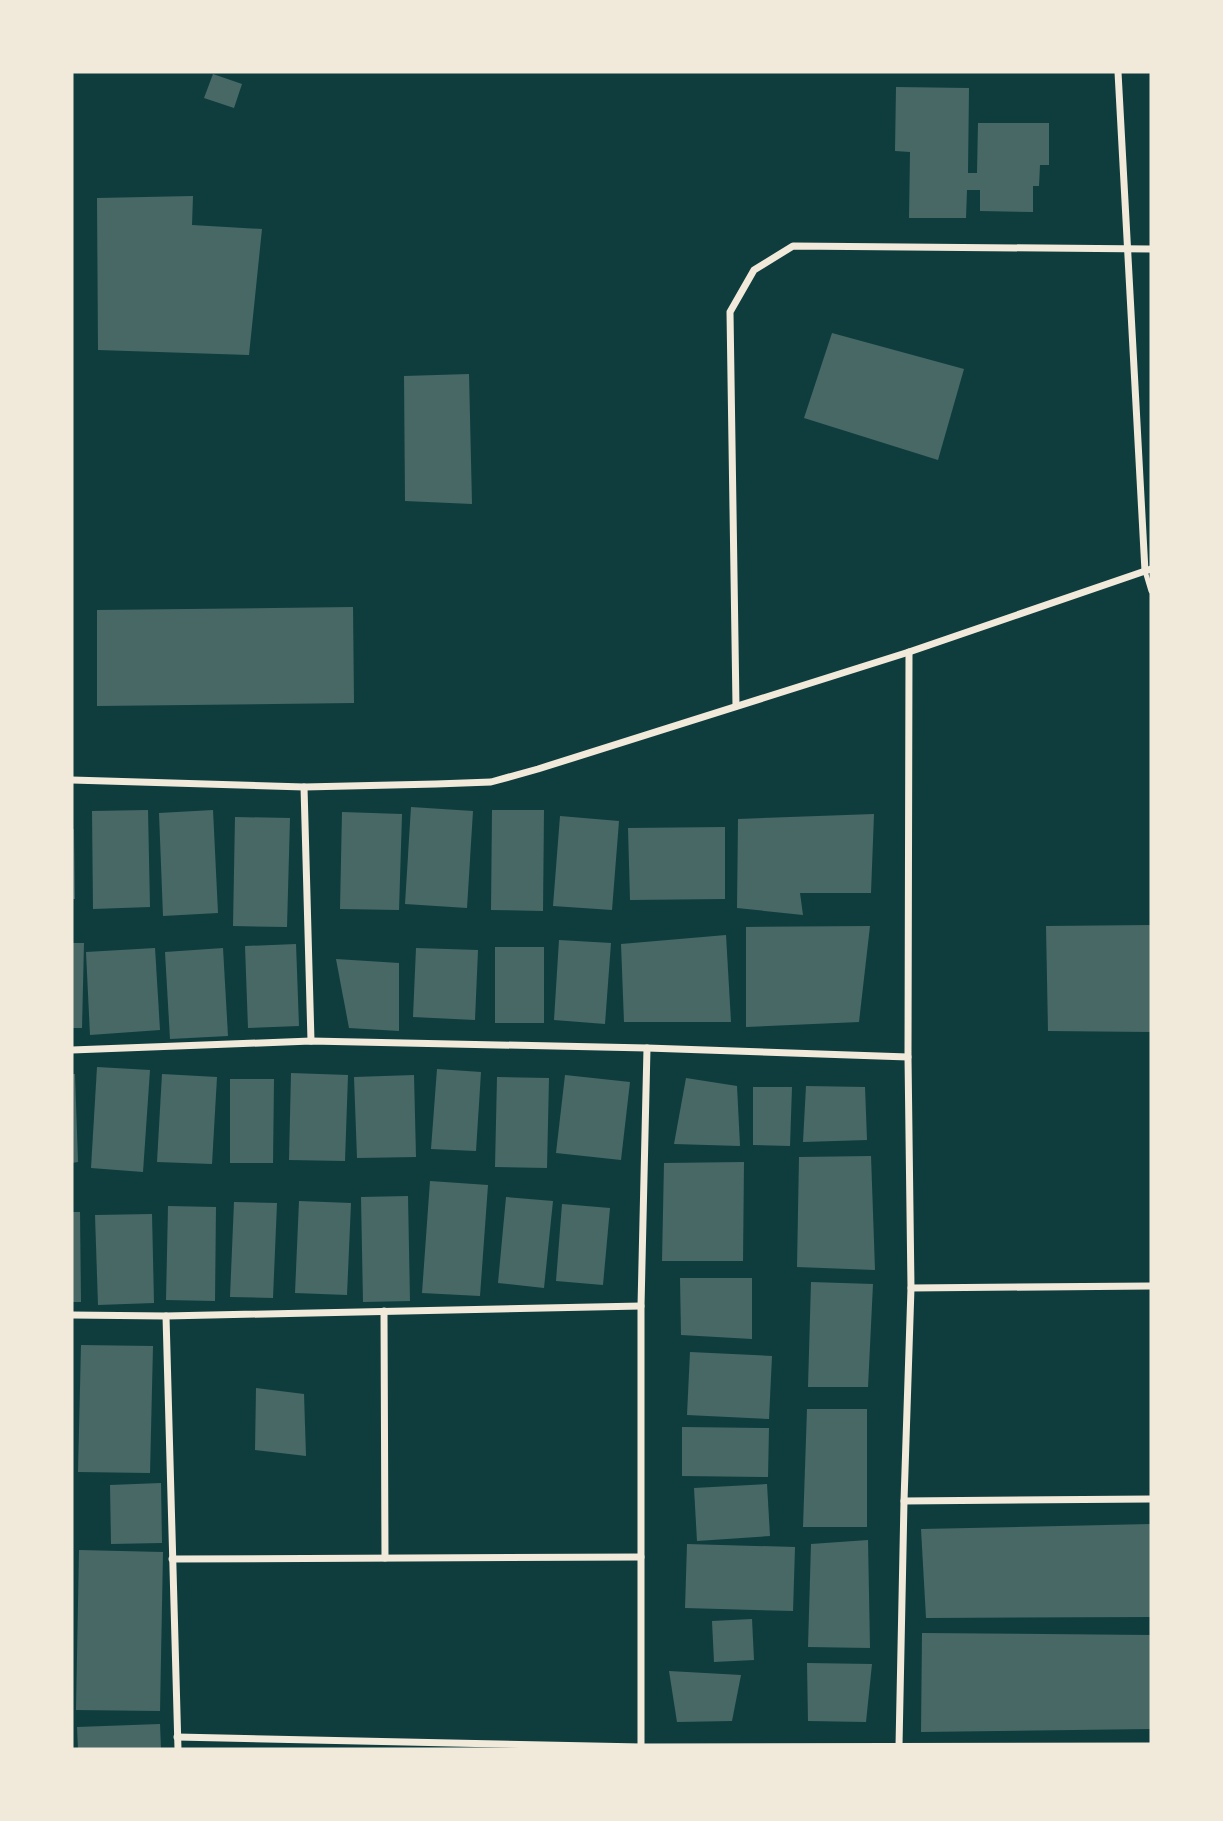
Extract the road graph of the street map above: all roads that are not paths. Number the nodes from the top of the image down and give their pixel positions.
1 (1118, 72) edge
2 (1127, 247) junction
3 (1151, 248) edge
4 (1148, 570) edge
5 (1151, 591) edge
6 (909, 652) junction
7 (736, 706) junction
8 (72, 780) edge
9 (304, 787) junction
10 (311, 1041) junction
11 (647, 1048) junction
12 (72, 1050) edge
13 (908, 1057) junction
14 (1151, 1286) edge
15 (911, 1288) junction
16 (641, 1306) junction
17 (383, 1311) junction
18 (72, 1315) edge
19 (166, 1315) junction
20 (1151, 1499) edge
21 (904, 1501) junction
22 (641, 1557) junction
23 (385, 1558) junction
24 (173, 1559) junction
25 (177, 1737) junction
26 (899, 1746) junction
27 (1151, 1746) edge
28 (641, 1747) junction
29 (178, 1749) edge

1 - 2 street
2 - 3 street
2 - 4 street
2 - 7 street
4 - 5 lane
4 - 6 street
6 - 7 street
6 - 13 street
7 - 9 street
8 - 9 street
9 - 10 street
10 - 11 street
10 - 12 street
11 - 13 street
11 - 16 street
13 - 15 street
14 - 15 street
15 - 21 street
16 - 17 street
16 - 22 street
17 - 19 street
17 - 23 street
18 - 19 street
19 - 24 street
20 - 21 street
21 - 26 street
22 - 23 street
22 - 28 street
23 - 24 street
24 - 25 street
25 - 28 street
25 - 29 street
26 - 27 street
26 - 28 street

